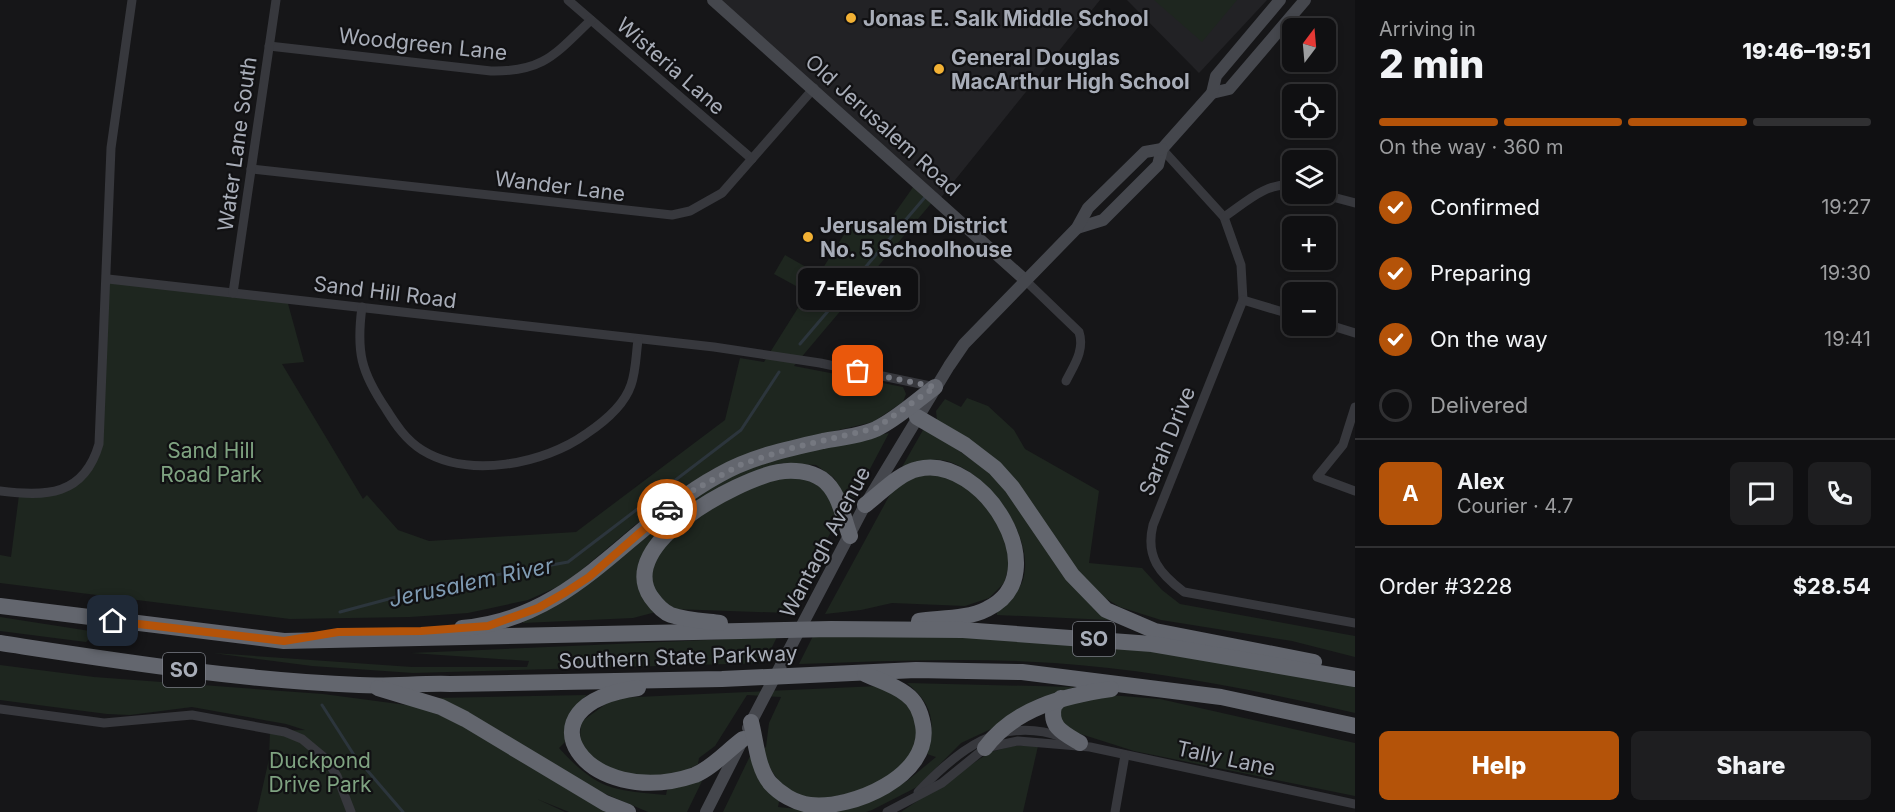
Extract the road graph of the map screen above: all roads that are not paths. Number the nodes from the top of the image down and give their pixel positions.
1 (132, 0) edge
2 (276, 0) edge
3 (568, 0) edge
4 (713, 0) edge
5 (1281, 0) edge
6 (1305, 0) edge
7 (1296, 11) junction
8 (591, 20) junction
9 (269, 46) junction
10 (814, 88) junction
11 (1212, 93) junction
12 (1162, 148) junction
13 (752, 159) junction
14 (251, 169) junction
15 (1282, 186) edge
16 (1336, 198) edge
17 (1355, 204) edge
18 (1224, 217) junction
19 (1077, 228) junction
20 (108, 279) junction
21 (1025, 280) junction
22 (233, 293) junction
23 (1243, 300) junction
24 (362, 307) junction
25 (1282, 312) edge
26 (1336, 327) edge
27 (1355, 333) edge
28 (638, 340) junction
29 (1066, 381) dead end
30 (935, 387) junction
31 (1355, 407) edge
32 (917, 417) junction
33 (0, 491) edge
34 (1355, 491) edge
35 (865, 505) junction
36 (850, 536) junction
37 (0, 606) edge
38 (1355, 623) edge
39 (831, 629) junction
40 (772, 630) junction
41 (284, 641) junction
42 (0, 643) edge
43 (864, 673) junction
44 (1355, 673) edge
45 (1355, 679) edge
46 (722, 680) junction
47 (369, 685) junction
48 (1135, 685) junction
49 (1061, 698) junction
50 (0, 709) edge
51 (751, 722) junction
52 (1355, 726) edge
53 (996, 734) junction
54 (743, 739) junction
55 (1085, 745) junction
56 (985, 748) junction
57 (1125, 755) junction
58 (911, 799) junction
59 (1355, 804) edge
60 (351, 812) edge
61 (628, 812) edge
62 (706, 812) edge
63 (887, 812) edge
64 (1114, 812) edge

1 - 20 street
2 - 9 street, Water Lane South
3 - 8 street, Wisteria Lane
4 - 10 main road, Old Jerusalem Road
5 - 7 main road
5 - 11 main road, Wantagh Avenue
6 - 7 main road, Wantagh Avenue
7 - 11 main road, Wantagh Avenue
8 - 9 street, Woodgreen Lane
8 - 13 street, Wisteria Lane
9 - 14 street, Water Lane South
10 - 13 street, Wander Lane
10 - 21 main road, Old Jerusalem Road
11 - 12 main road, Wantagh Avenue
12 - 18 street, Sarah Drive
12 - 19 main road, Wantagh Avenue
12 - 19 main road, Wantagh Avenue
13 - 14 street, Wander Lane
14 - 22 street, Water Lane South
15 - 18 street
16 - 17 street
18 - 23 street, Sarah Drive
19 - 21 main road, Wantagh Avenue
20 - 22 street, Sand Hill Road
20 - 33 street
21 - 29 street
21 - 30 main road, Wantagh Avenue
22 - 24 street, Sand Hill Road
23 - 25 street
23 - 38 street, Sarah Drive
24 - 28 street, Sand Hill Road
24 - 28 street
26 - 27 street
28 - 30 street, Sand Hill Road
30 - 32 main road, Wantagh Avenue
30 - 41 highway
31 - 34 street
32 - 35 main road, Wantagh Avenue
32 - 44 highway
35 - 36 main road, Wantagh Avenue
35 - 39 highway
36 - 40 highway
36 - 51 main road, Wantagh Avenue
37 - 41 highway, Southern State Parkway / SO
39 - 40 highway, Southern State Parkway / SO
39 - 45 highway, Southern State Parkway / SO
40 - 41 highway, Southern State Parkway / SO
42 - 47 highway, Southern State Parkway / SO
43 - 46 highway, Southern State Parkway / SO
43 - 48 highway, Southern State Parkway / SO
43 - 51 highway
46 - 47 highway, Southern State Parkway / SO
46 - 54 highway
47 - 61 highway
48 - 49 highway
48 - 52 highway, Southern State Parkway / SO
49 - 53 highway
49 - 55 highway
50 - 60 street
51 - 54 main road, Wantagh Avenue
53 - 55 street, Tally Lane
53 - 56 highway
53 - 58 street, Tally Lane
54 - 62 main road, Wantagh Avenue
55 - 56 street, Tally Lane
55 - 57 street, Tally Lane
56 - 58 street, Tally Lane
57 - 59 street, Tally Lane
57 - 64 street
58 - 63 street, Tally Lane

